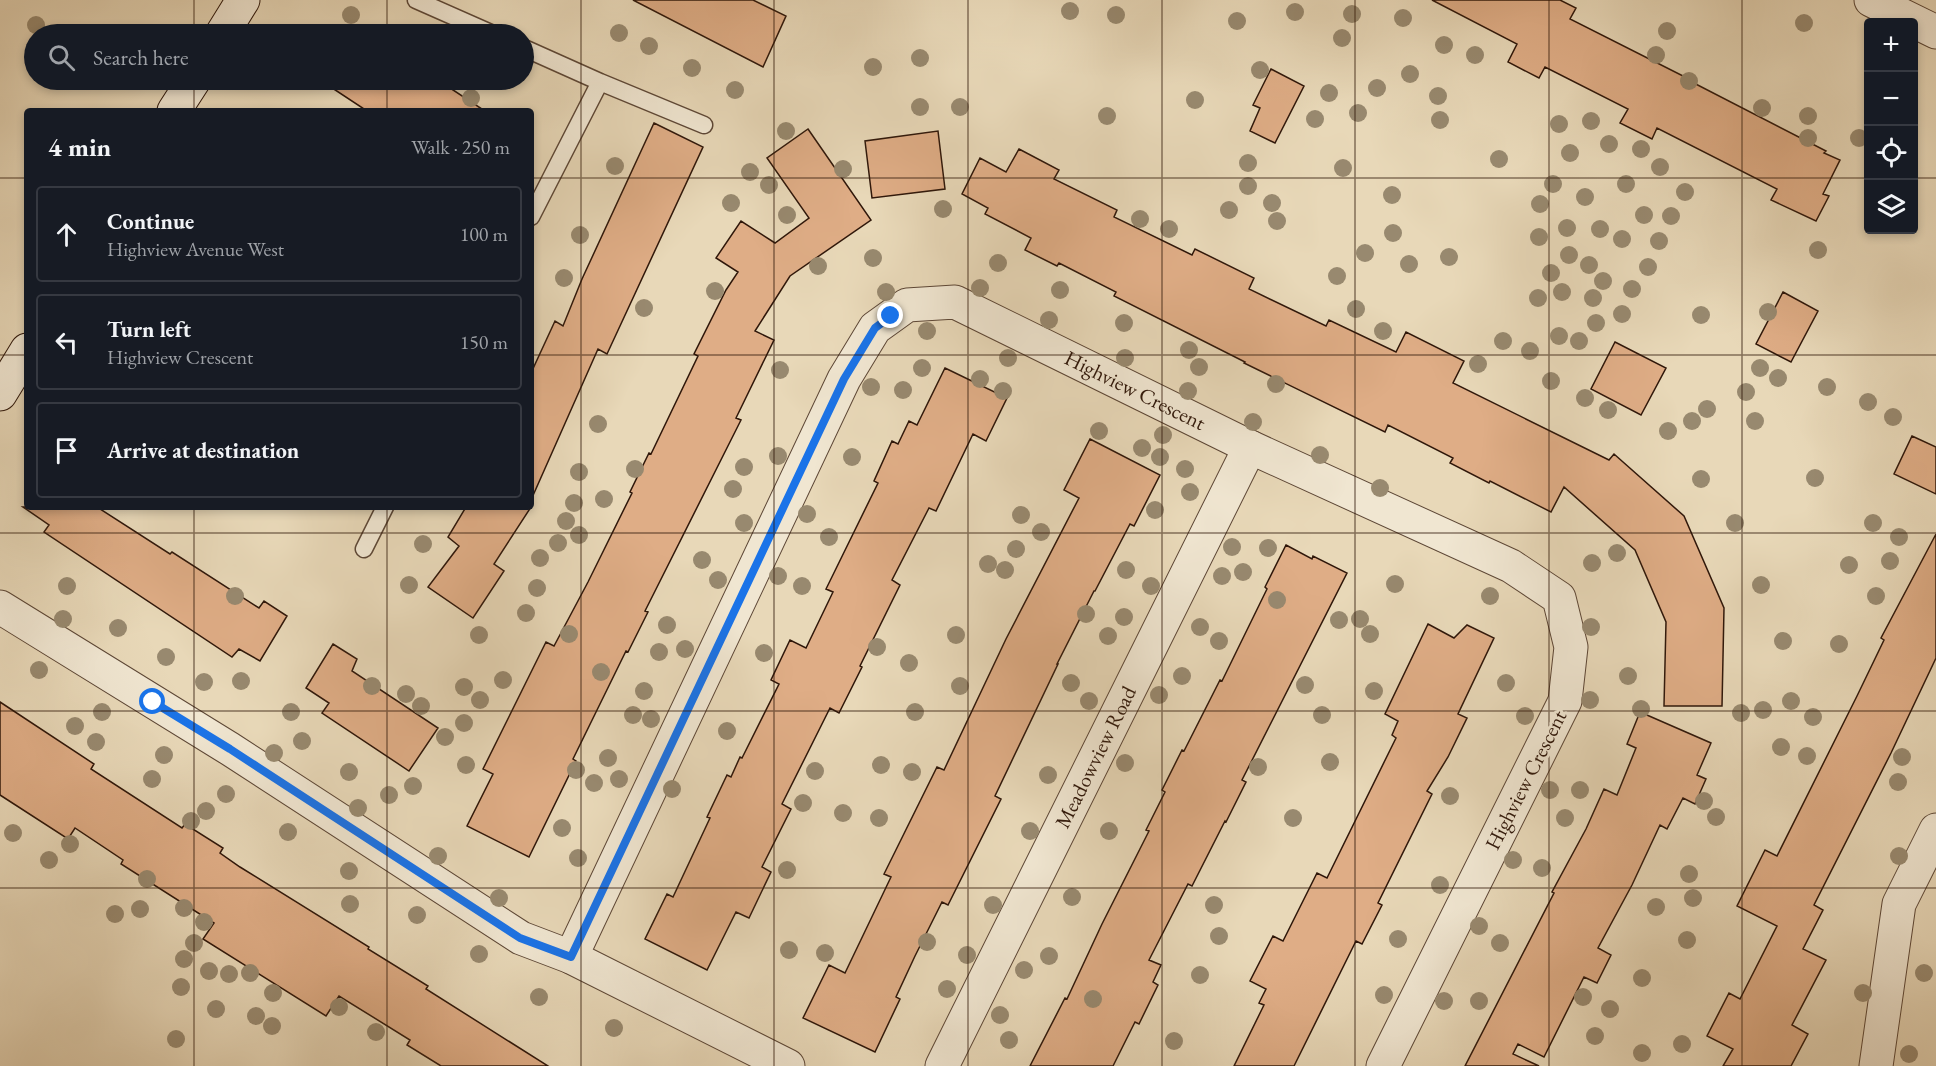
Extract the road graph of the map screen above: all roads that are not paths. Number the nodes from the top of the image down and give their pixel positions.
1 (243, 0) edge
2 (416, 0) edge
3 (1871, 0) edge
4 (228, 24) edge
5 (470, 24) edge
6 (1936, 32) edge
7 (534, 52) edge
8 (600, 82) junction
9 (188, 90) edge
10 (176, 108) edge
11 (704, 125) dead end
12 (534, 211) edge
13 (24, 355) edge
14 (0, 394) edge
15 (1250, 447) junction
16 (384, 510) edge
17 (364, 549) dead end
18 (0, 607) edge
19 (1936, 830) edge
20 (571, 957) junction
21 (788, 1066) edge
22 (942, 1066) edge
23 (1383, 1066) edge
24 (1876, 1066) edge

1 - 4 street
2 - 5 lane
3 - 6 street
7 - 8 lane
8 - 11 lane
8 - 12 lane
9 - 10 street
13 - 14 street
15 - 20 street, Highview Crescent
15 - 22 street, Meadowview Road
15 - 23 street, Highview Crescent
16 - 17 lane
18 - 20 street
19 - 24 street
20 - 21 street

